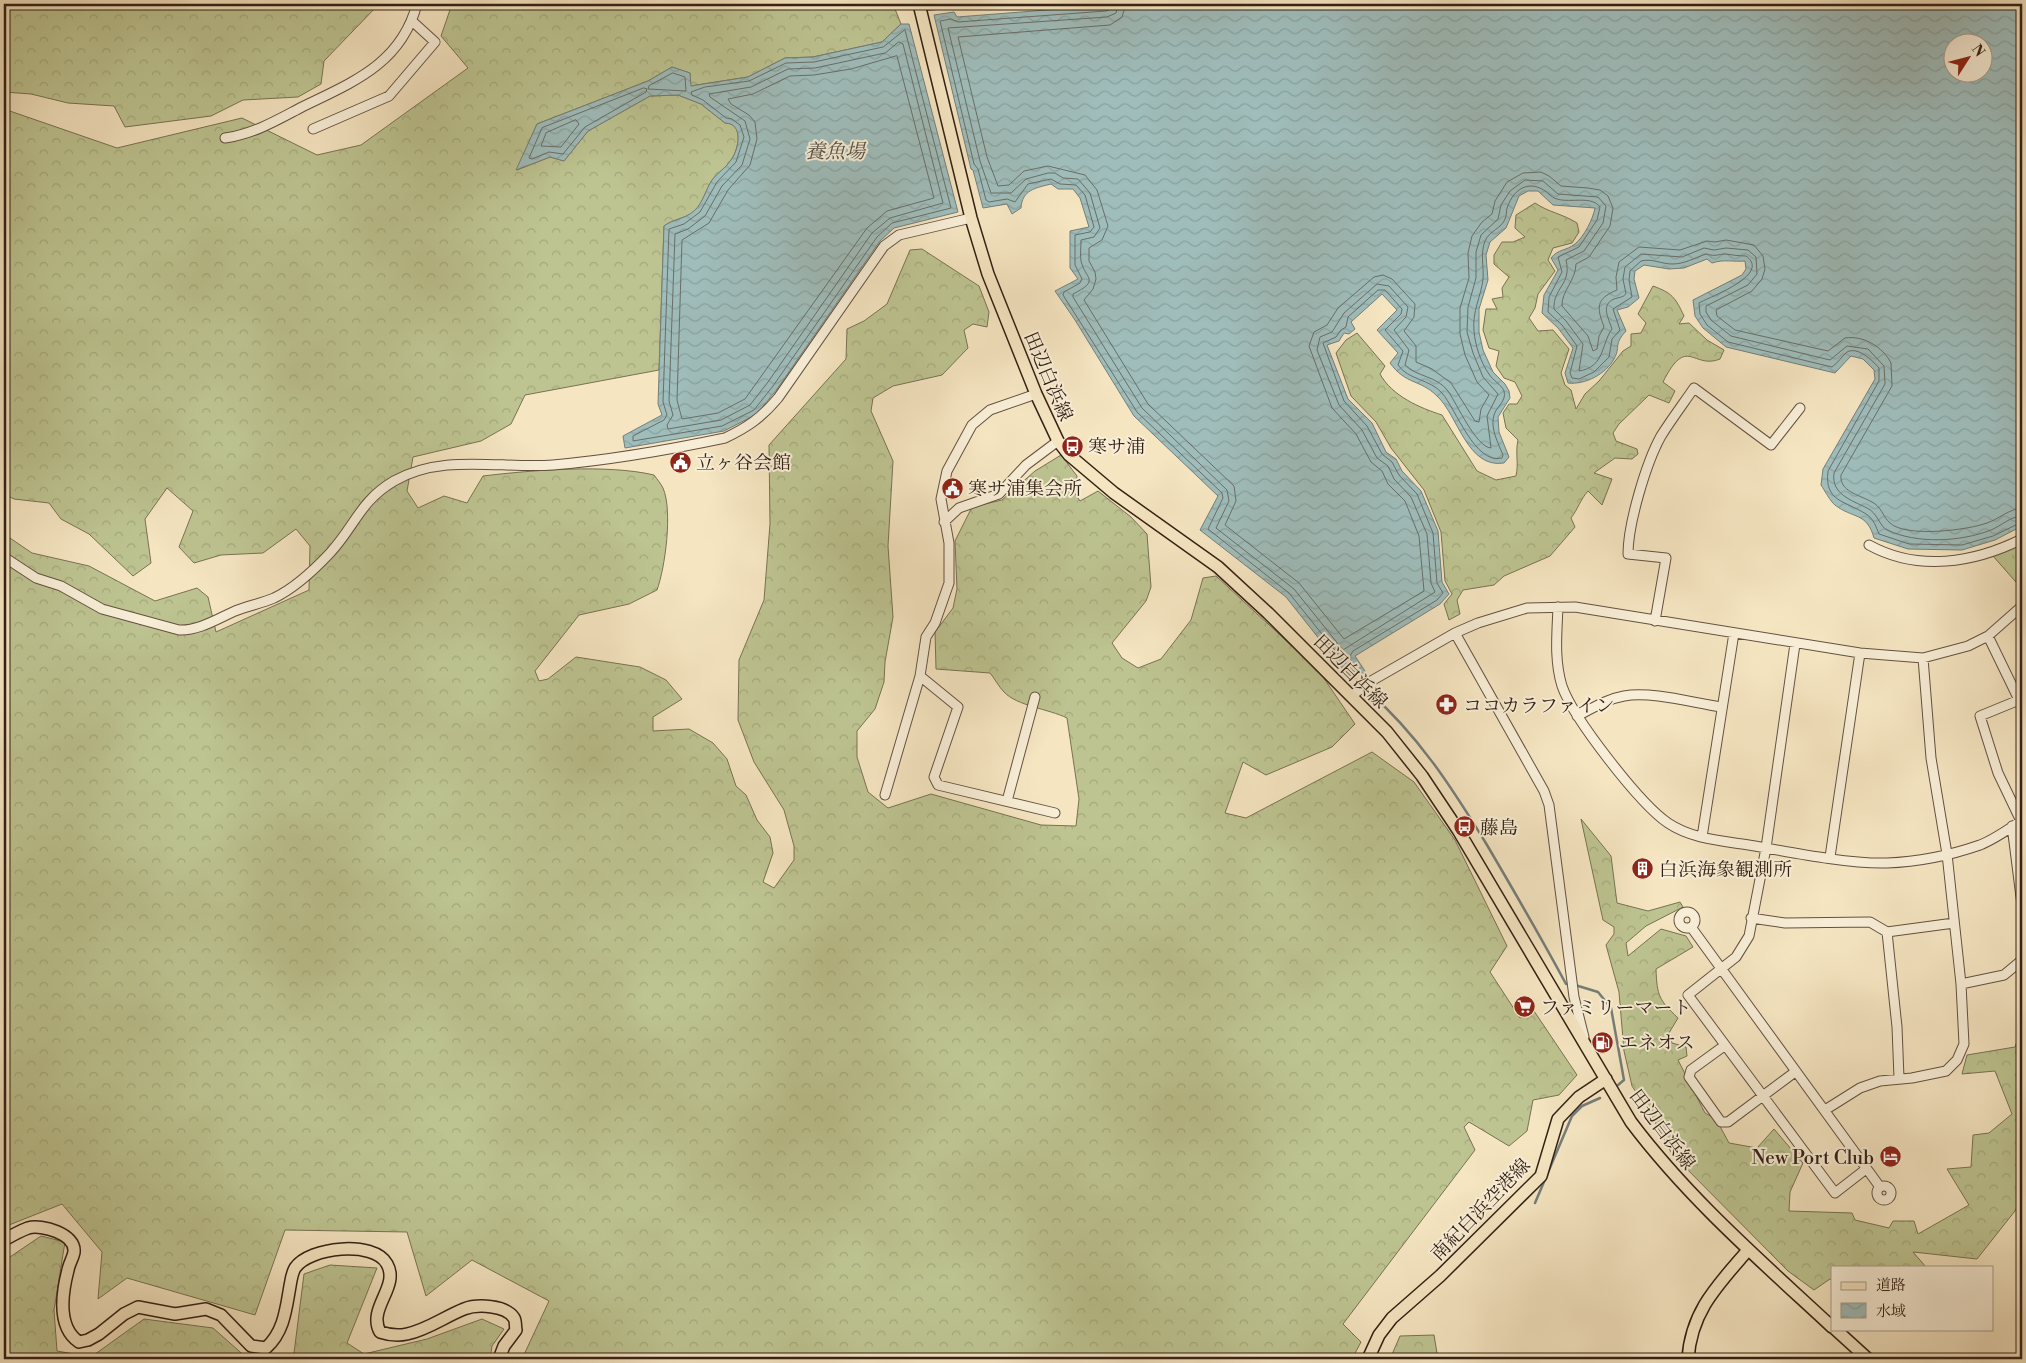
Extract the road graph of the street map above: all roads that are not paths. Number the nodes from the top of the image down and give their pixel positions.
1 (416, 4) edge
2 (942, 4) edge
3 (919, 5) edge
4 (412, 21) junction
5 (314, 129) dead end
6 (225, 138) dead end
7 (971, 218) junction
8 (1036, 394) junction
9 (1800, 408) dead end
10 (1058, 440) junction
11 (944, 522) junction
12 (2022, 539) edge
13 (1869, 545) dead end
14 (4, 557) edge
15 (2022, 606) edge
16 (1558, 607) junction
17 (1655, 621) junction
18 (1455, 633) junction
19 (1734, 633) junction
20 (1988, 636) junction
21 (1796, 644) junction
22 (1860, 653) junction
23 (1923, 658) junction
24 (920, 676) junction
25 (1355, 692) junction
26 (1035, 697) dead end
27 (2021, 703) edge
28 (1721, 707) junction
29 (1578, 716) junction
30 (885, 794) dead end
31 (1007, 801) junction
32 (1055, 813) dead end
33 (2022, 820) edge
34 (2012, 826) junction
35 (1702, 837) junction
36 (1766, 848) junction
37 (1947, 854) junction
38 (1830, 857) junction
39 (2022, 905) edge
40 (1751, 918) junction
41 (1954, 923) junction
42 (1691, 927) dead end
43 (1887, 932) junction
44 (2022, 960) edge
45 (1723, 969) junction
46 (1961, 984) junction
47 (1586, 1045) junction
48 (1724, 1046) junction
49 (1795, 1072) junction
50 (1899, 1078) junction
51 (1606, 1079) junction
52 (1761, 1097) junction
53 (1825, 1110) junction
54 (1866, 1169) junction
55 (1880, 1187) dead end
56 (4, 1240) edge
57 (1748, 1250) junction
58 (1831, 1325) edge
59 (1836, 1330) edge
60 (499, 1359) edge
61 (1368, 1359) edge
62 (1688, 1359) edge
63 (1868, 1359) edge

1 - 4 street
2 - 3 street
3 - 7 main road, 田辺白浜線
4 - 5 street
4 - 6 street
7 - 8 main road, 田辺白浜線
7 - 14 street
8 - 10 main road, 田辺白浜線
8 - 11 street
9 - 17 street
10 - 11 street
10 - 25 main road, 田辺白浜線
11 - 24 street
12 - 13 street
15 - 20 street
16 - 17 street
16 - 18 street
16 - 29 street
17 - 19 street
18 - 25 street
18 - 47 street
19 - 21 street
19 - 28 street
20 - 23 street
20 - 27 street
21 - 22 street
21 - 36 street
22 - 23 street
22 - 38 street
23 - 37 street
24 - 30 street
24 - 31 street
25 - 47 main road, 田辺白浜線
26 - 31 street
27 - 33 street
28 - 29 street
28 - 35 street
29 - 35 street
31 - 32 street
33 - 34 street
34 - 37 street
34 - 39 street
35 - 36 street
36 - 38 street
36 - 40 street
37 - 38 street
37 - 41 street
40 - 43 street
40 - 45 street
41 - 43 street
41 - 46 street
42 - 45 street
43 - 50 street
44 - 46 street
45 - 48 street
45 - 49 street
46 - 50 street
47 - 51 main road, 田辺白浜線
48 - 52 street
48 - 52 street
49 - 52 street
49 - 53 street
50 - 53 street
51 - 57 main road, 田辺白浜線
51 - 61 main road, 南紀白浜空港線
52 - 54 street
53 - 54 street
54 - 55 street
56 - 60 main road
57 - 58 main road
57 - 62 main road
59 - 63 main road

